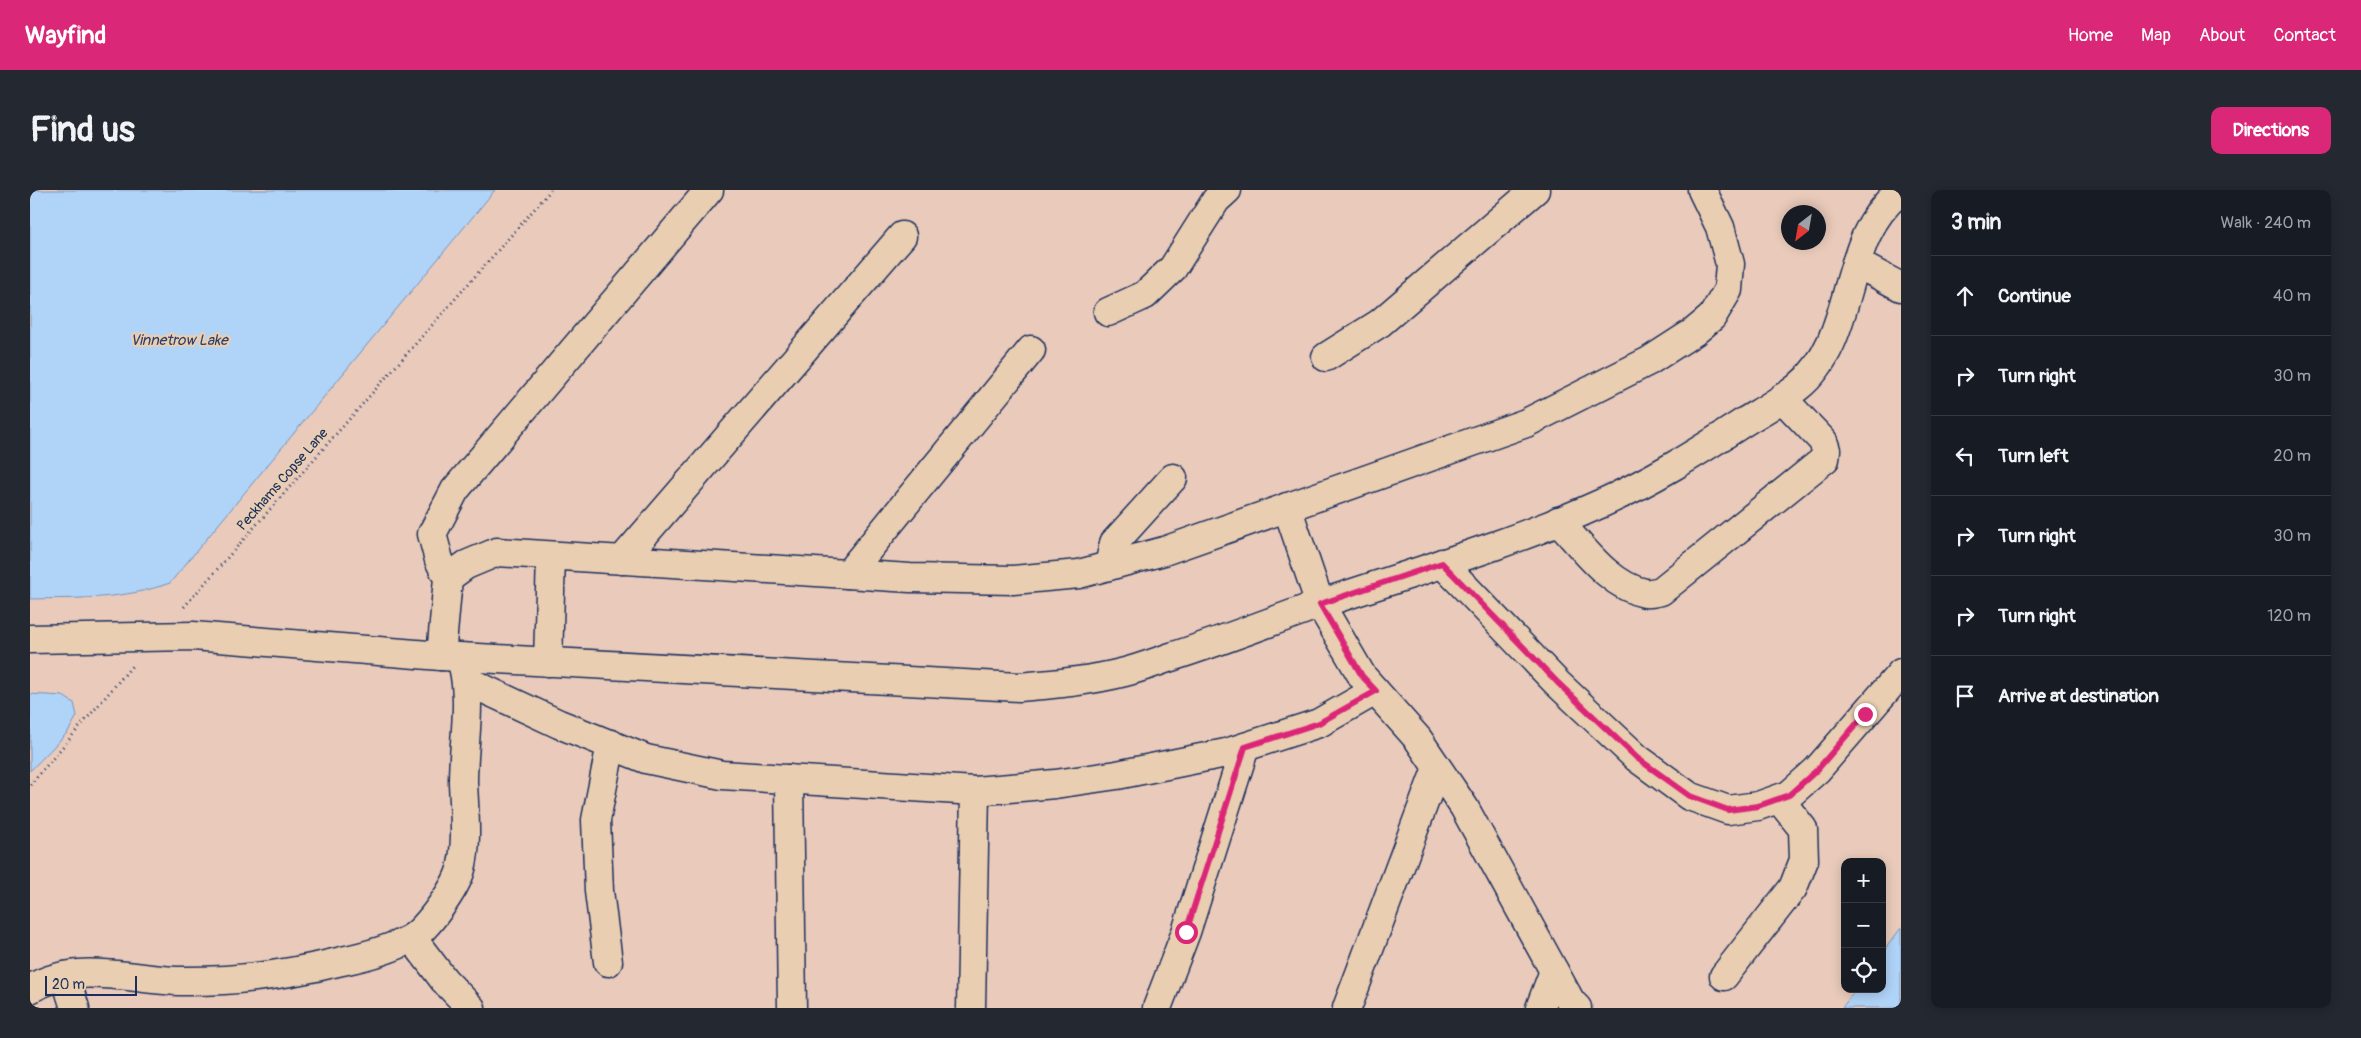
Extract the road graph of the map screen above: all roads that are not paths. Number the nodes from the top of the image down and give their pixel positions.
1 (709, 190) edge
2 (1227, 190) edge
3 (1535, 190) edge
4 (1702, 190) edge
5 (1901, 191) edge
6 (902, 236) dead end
7 (1856, 263) junction
8 (1901, 286) edge
9 (1108, 312) dead end
10 (1031, 350) dead end
11 (1326, 357) dead end
12 (1787, 394) junction
13 (1833, 435) dead end
14 (1173, 478) dead end
15 (1287, 507) junction
16 (1558, 521) junction
17 (551, 556) junction
18 (622, 560) junction
19 (1442, 563) junction
20 (1109, 566) junction
21 (848, 574) junction
22 (448, 578) junction
23 (1320, 604) junction
24 (30, 639) edge
25 (548, 662) junction
26 (456, 665) junction
27 (1901, 674) edge
28 (1376, 691) junction
29 (611, 744) junction
30 (1245, 747) junction
31 (1437, 768) junction
32 (789, 779) junction
33 (975, 791) junction
34 (1779, 798) junction
35 (412, 938) junction
36 (608, 962) dead end
37 (1554, 971) junction
38 (65, 976) junction
39 (1724, 976) dead end
40 (30, 989) edge
41 (75, 1008) edge
42 (471, 1008) edge
43 (792, 1008) edge
44 (972, 1008) edge
45 (1157, 1008) edge
46 (1347, 1008) edge
47 (1540, 1008) edge
48 (1577, 1008) edge

1 - 22 street
2 - 9 street
3 - 11 street
4 - 15 street
5 - 7 street
6 - 18 street
7 - 8 street
7 - 12 street
10 - 21 street
12 - 13 street
12 - 16 street
12 - 16 street
14 - 20 street
15 - 20 street
15 - 23 street
16 - 19 street
17 - 18 street
17 - 22 street
17 - 25 street
18 - 21 street
19 - 23 street
19 - 34 street
20 - 21 street
22 - 26 street
23 - 25 street
23 - 28 street
24 - 26 street
25 - 26 street
26 - 29 street
26 - 35 street
27 - 34 street
28 - 30 street
28 - 31 street
29 - 32 street
29 - 36 street
30 - 33 street
30 - 45 street
31 - 37 street
31 - 46 street
32 - 33 street
32 - 43 street
33 - 44 street
34 - 39 street
35 - 38 street
35 - 42 street
37 - 47 street
37 - 48 street
38 - 40 street
38 - 41 street

